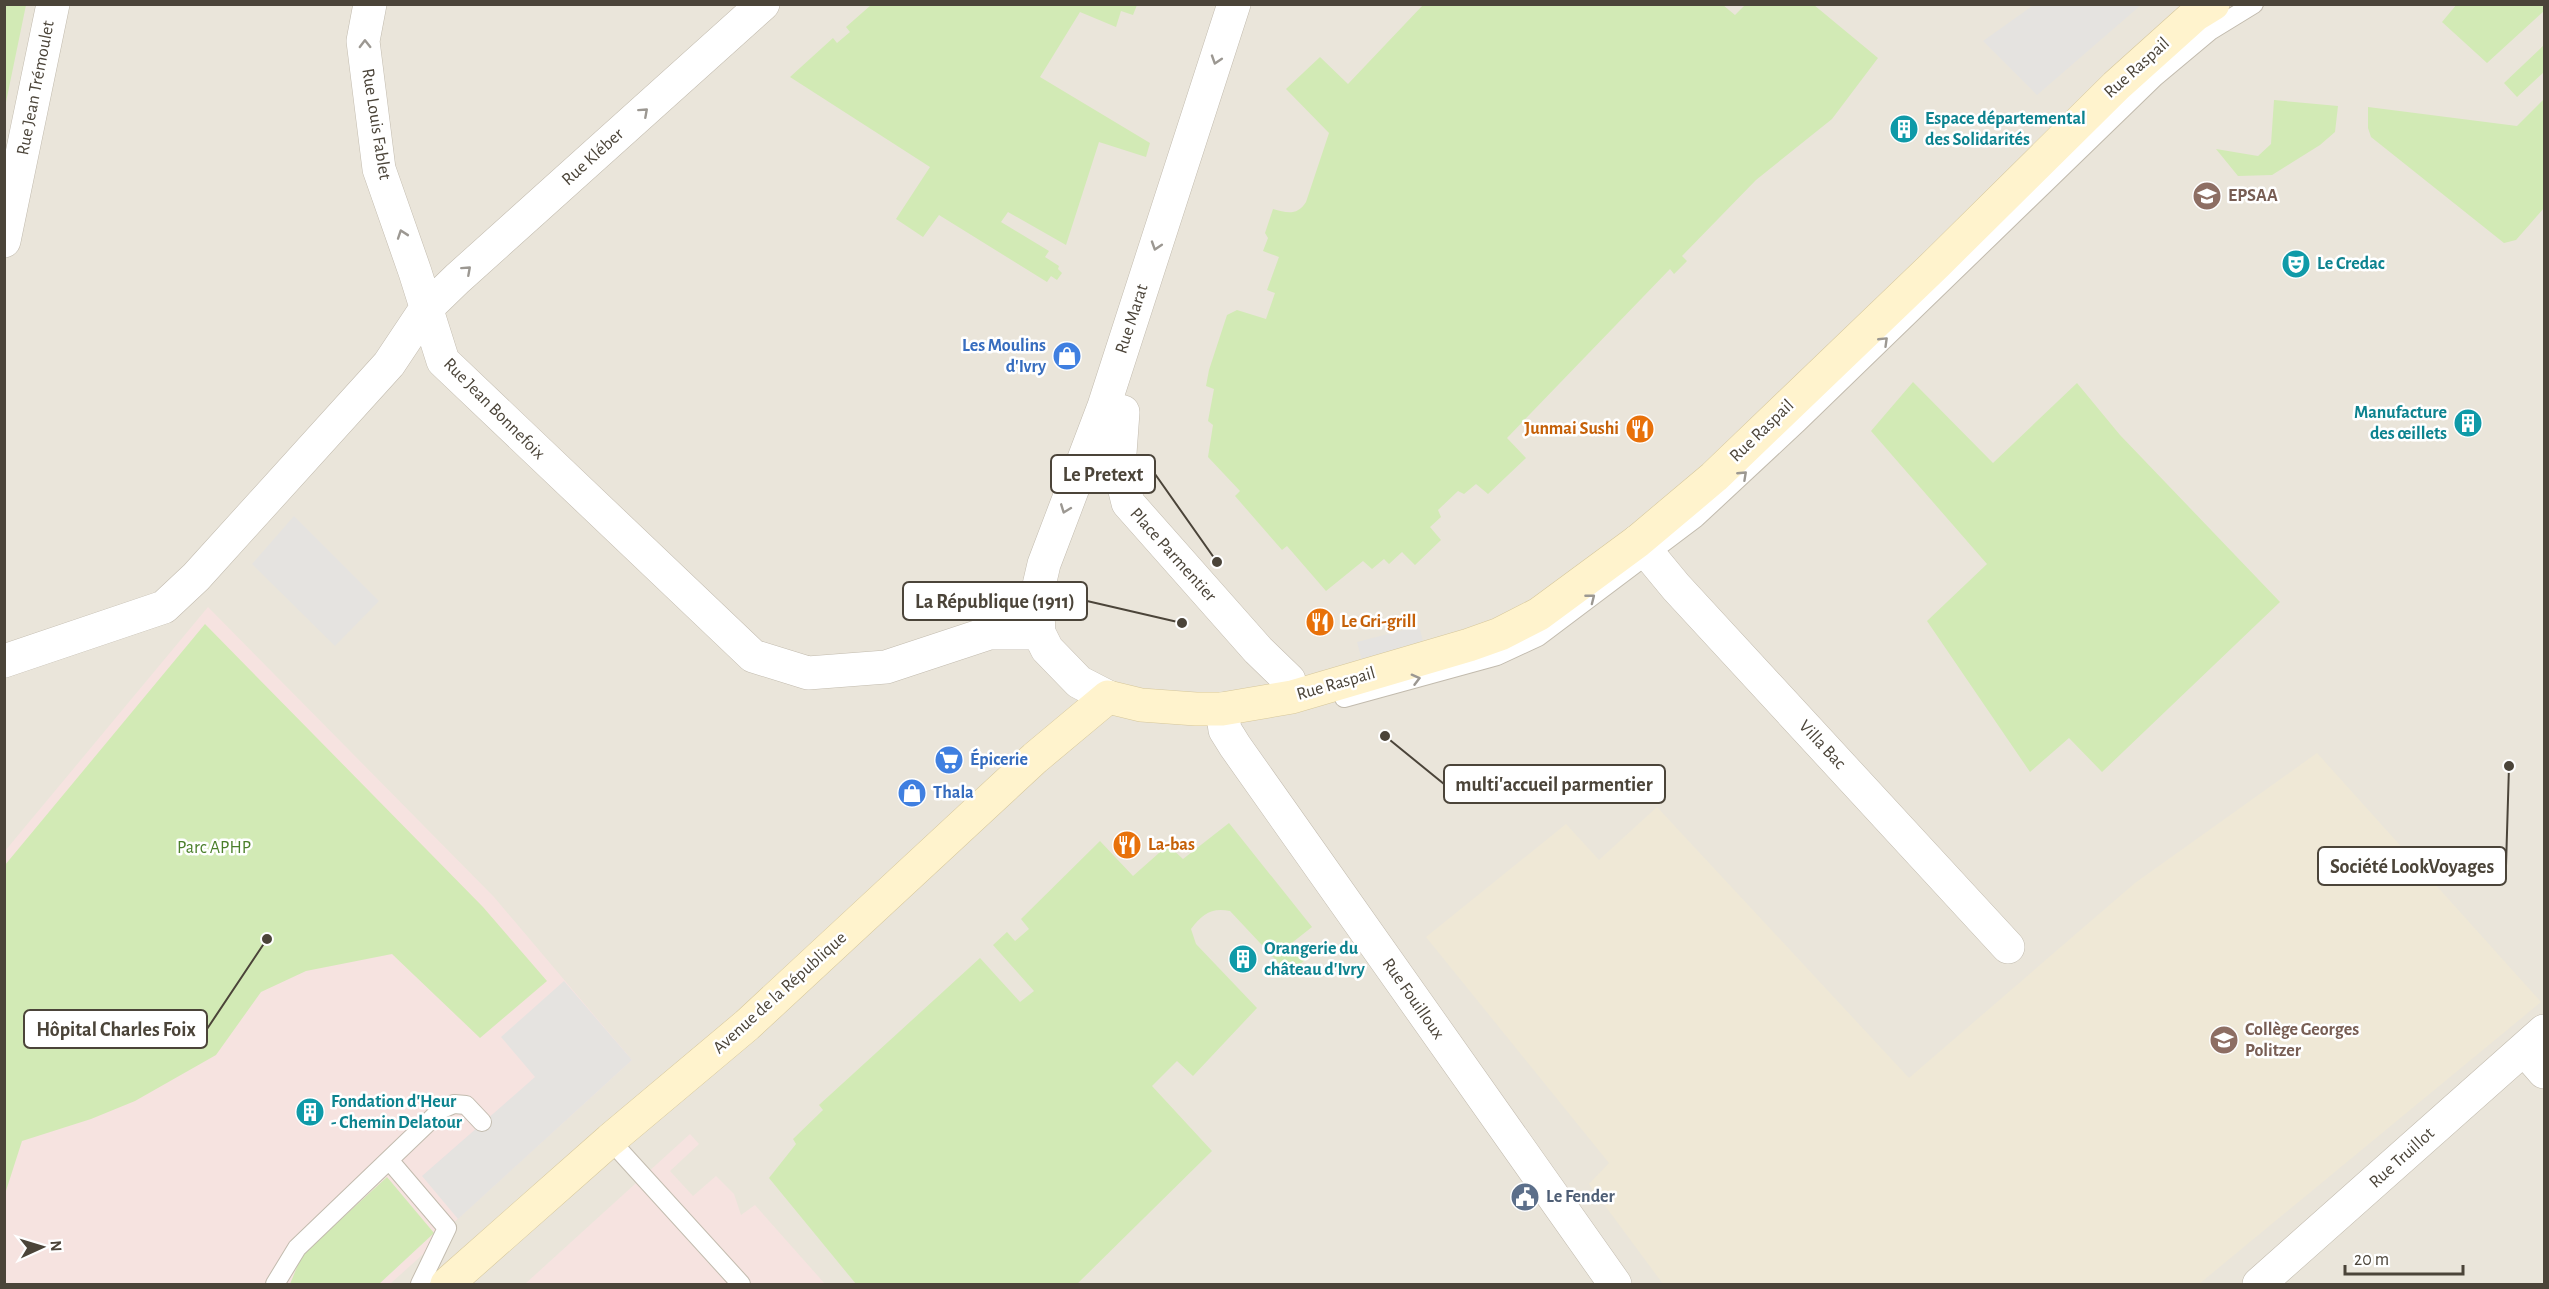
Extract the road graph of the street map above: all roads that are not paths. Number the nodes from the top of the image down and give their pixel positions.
1 (52, 4) edge
2 (370, 4) edge
3 (763, 4) edge
4 (1234, 4) edge
5 (2213, 4) edge
6 (2254, 4) edge
7 (4, 242) edge
8 (425, 310) junction
9 (1114, 410) dead end
10 (1643, 547) junction
11 (1039, 633) junction
12 (4, 661) edge
13 (1295, 687) junction
14 (1108, 697) junction
15 (1222, 709) junction
16 (2008, 947) dead end
17 (2538, 1050) edge
18 (482, 1122) dead end
19 (610, 1140) junction
20 (389, 1160) junction
21 (275, 1284) edge
22 (420, 1284) edge
23 (447, 1284) edge
24 (741, 1284) edge
25 (1616, 1284) edge
26 (2259, 1284) edge

1 - 7 street, Rue Jean Trémoulet
8 -> 2 street, Rue Louis Fablet
8 -> 3 street, Rue Kléber
4 -> 11 street, Rue Marat
5 - 10 street, Rue Raspail
10 -> 6 lane
8 - 11 street, Rue Jean Bonnefoix
8 - 12 street
9 - 13 street, Place Parmentier
13 -> 10 street, Rue Raspail
10 - 16 street, Villa Bac
11 - 14 street
13 - 15 street, Rue Raspail
14 - 15 street, Rue Raspail
14 - 19 street, Avenue de la République
15 - 25 street, Rue Fouilloux
17 - 26 street, Rue Truillot
18 - 20 lane
19 - 23 street, Avenue de la République
19 - 24 lane
20 - 21 lane
20 - 22 lane

